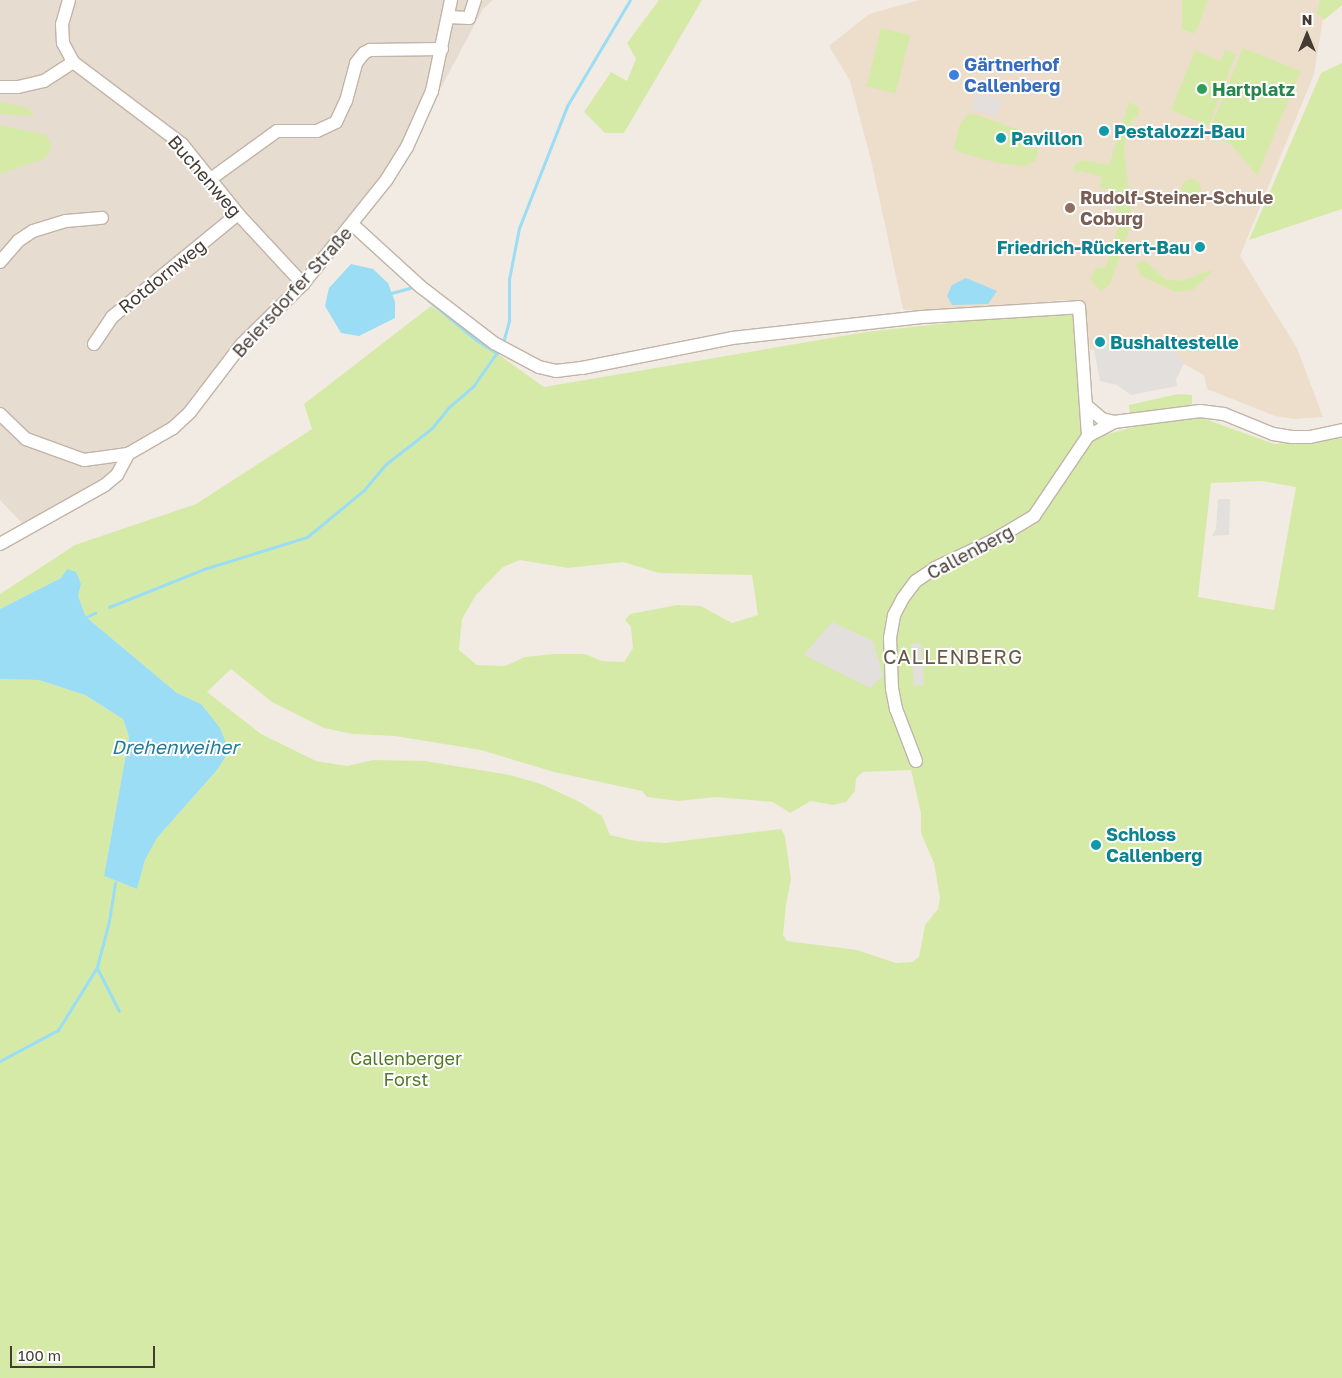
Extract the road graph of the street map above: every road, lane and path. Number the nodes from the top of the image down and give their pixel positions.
1 (69, 0) edge
2 (451, 0) edge
3 (474, 0) edge
4 (448, 17) junction
5 (442, 49) junction
6 (73, 62) junction
7 (0, 87) edge
8 (212, 178) junction
9 (238, 214) junction
10 (102, 218) dead end
11 (353, 225) junction
12 (0, 262) edge
13 (303, 284) junction
14 (94, 344) dead end
15 (1087, 406) junction
16 (0, 414) edge
17 (1114, 422) junction
18 (1342, 430) edge
19 (1088, 436) junction
20 (128, 454) junction
21 (0, 544) edge
22 (916, 761) dead end

1 - 6 street, Buchenweg
2 - 4 street, Beiersdorfer Straße
3 - 4 street
4 - 5 street, Beiersdorfer Straße
5 - 8 street
5 - 11 street, Beiersdorfer Straße
6 - 7 street
6 - 8 street, Buchenweg
8 - 9 street, Buchenweg
9 - 13 street, Buchenweg
9 - 14 street, Rotdornweg
10 - 12 street
11 - 13 street, Beiersdorfer Straße
11 - 15 street
13 - 20 street, Beiersdorfer Straße
15 - 17 street
15 - 19 street
16 - 20 street, Beiersdorfer Straße
17 - 18 street
17 - 19 street
19 - 22 street, Callenberg
20 - 21 street

